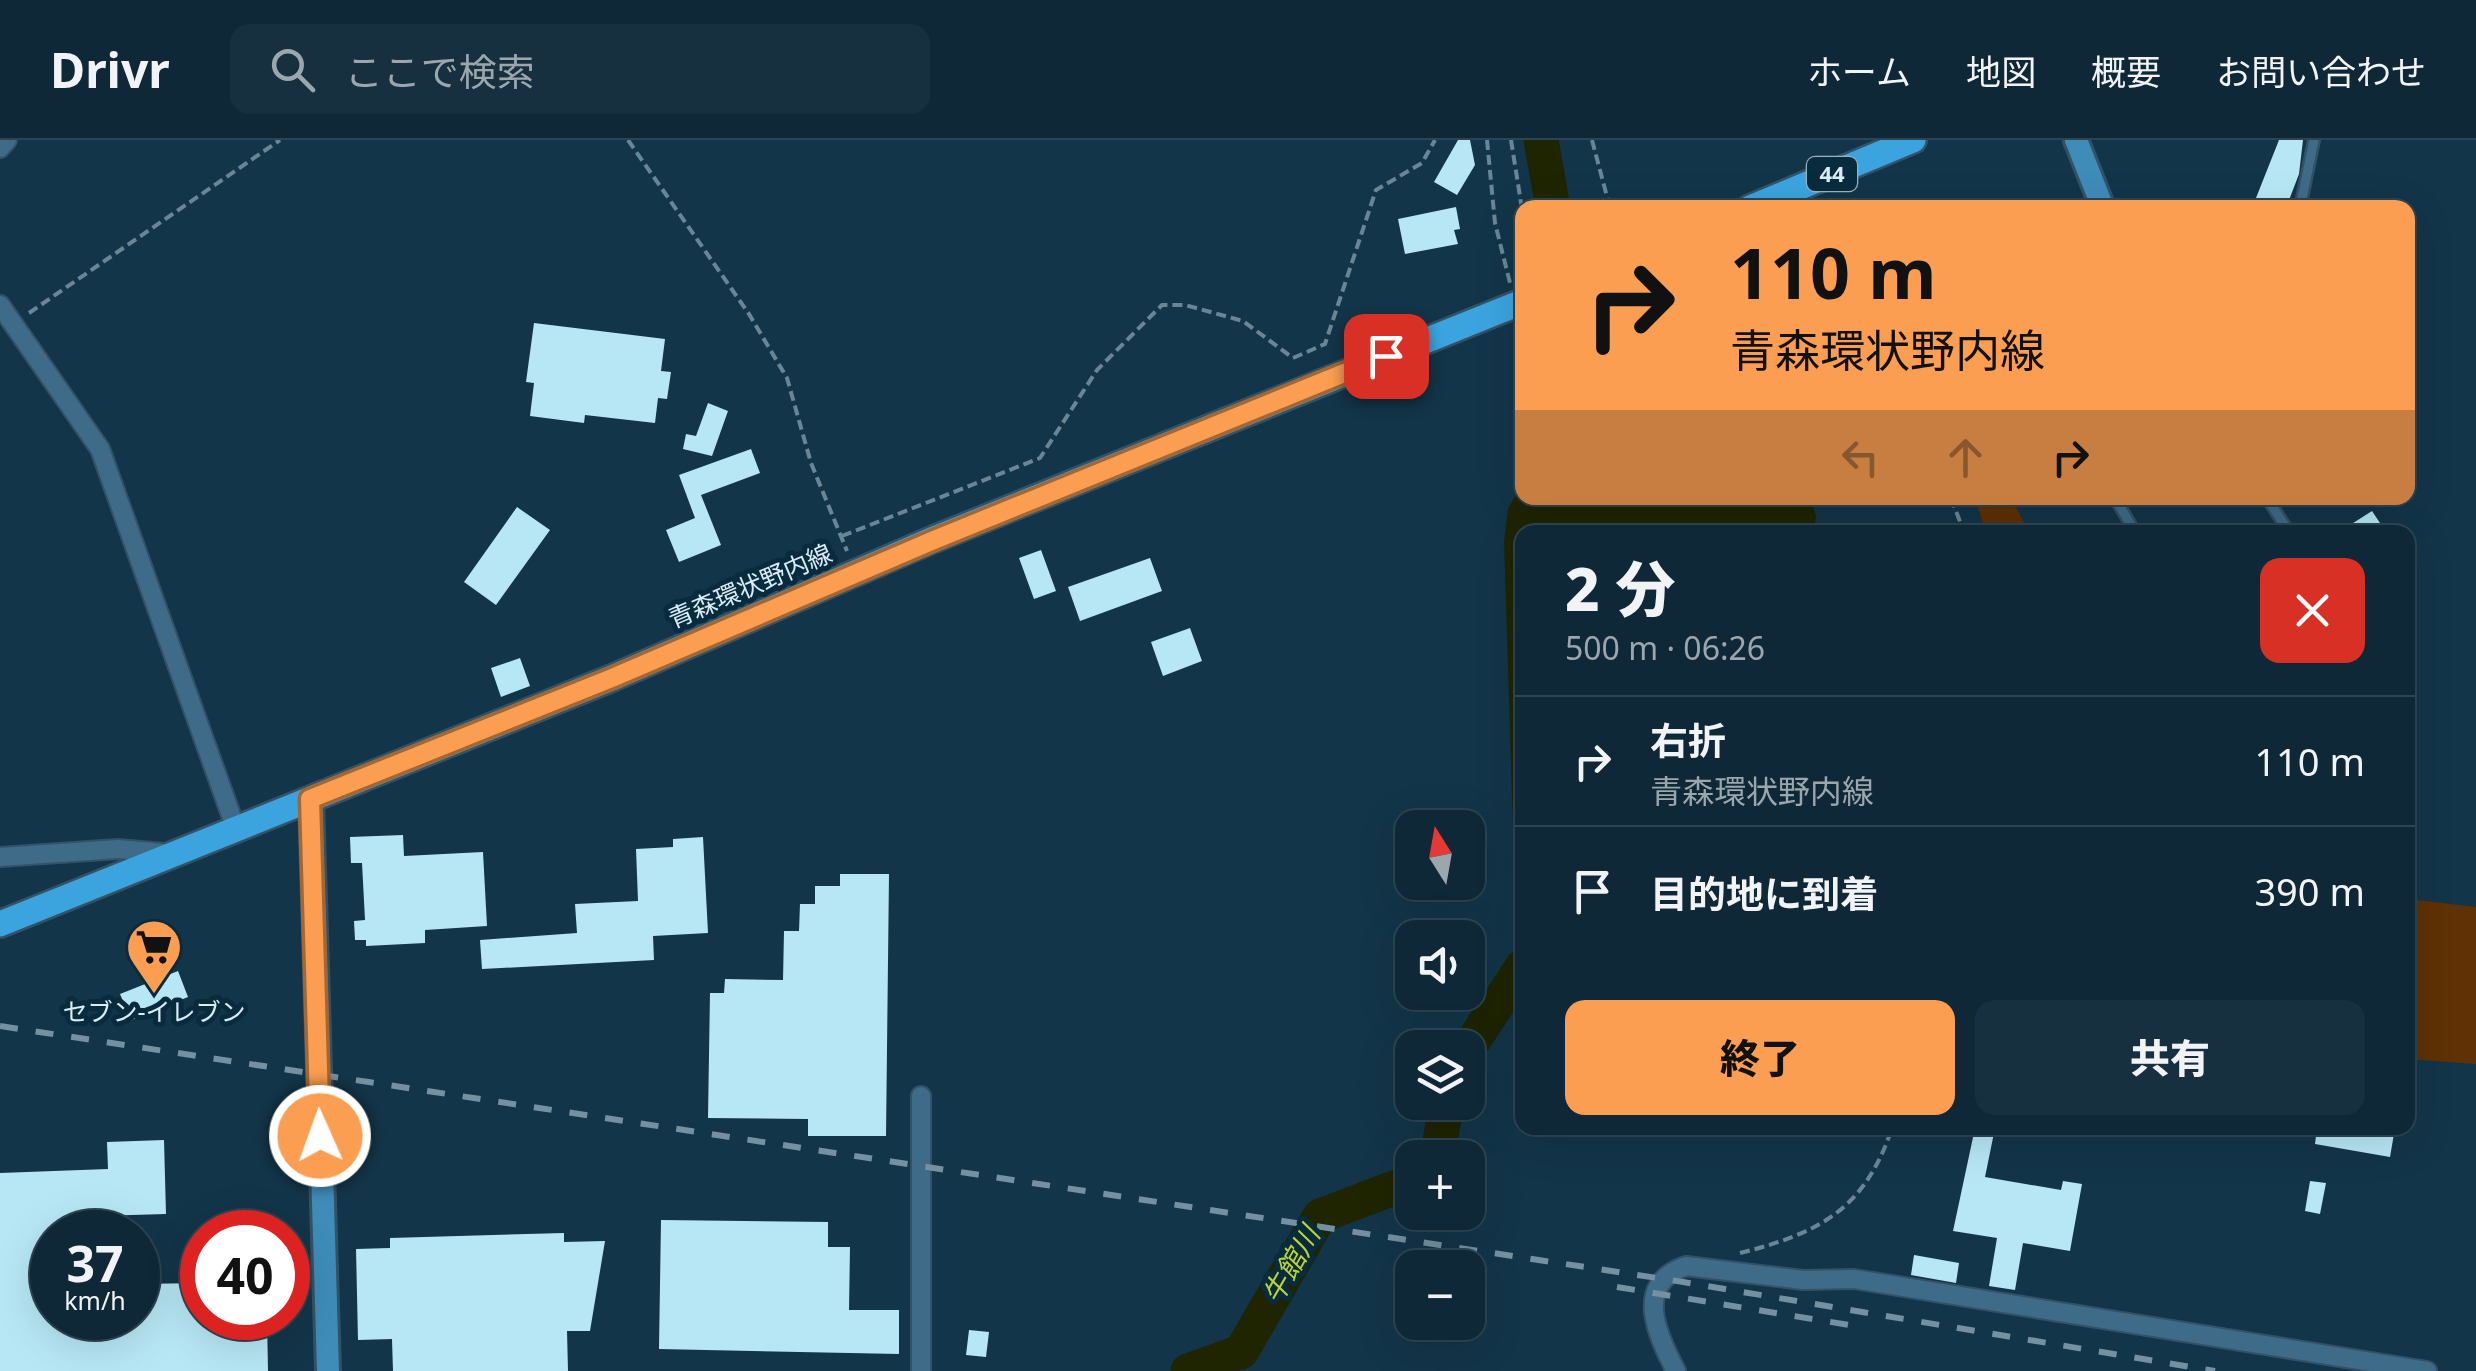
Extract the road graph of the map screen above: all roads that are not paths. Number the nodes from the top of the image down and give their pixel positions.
1 (7, 140) edge
2 (1913, 140) edge
3 (2076, 140) edge
4 (2314, 140) edge
5 (0, 148) edge
6 (1769, 200) edge
7 (2100, 200) edge
8 (2302, 200) edge
9 (0, 305) edge
10 (1515, 305) edge
11 (310, 799) junction
12 (236, 829) junction
13 (174, 854) junction
14 (0, 857) edge
15 (0, 924) edge
16 (921, 1096) dead end
17 (328, 1371) edge
18 (921, 1371) edge
19 (1676, 1371) edge
20 (2426, 1371) edge

1 - 5 street
2 - 6 main road, 44
3 - 7 street
4 - 8 lane
9 - 12 street
10 - 11 main road, 青森環状野内線
11 - 12 main road, 青森環状野内線
11 - 17 street
12 - 13 main road, 青森環状野内線
13 - 14 street
13 - 15 main road, 青森環状野内線
16 - 18 street
19 - 20 street

